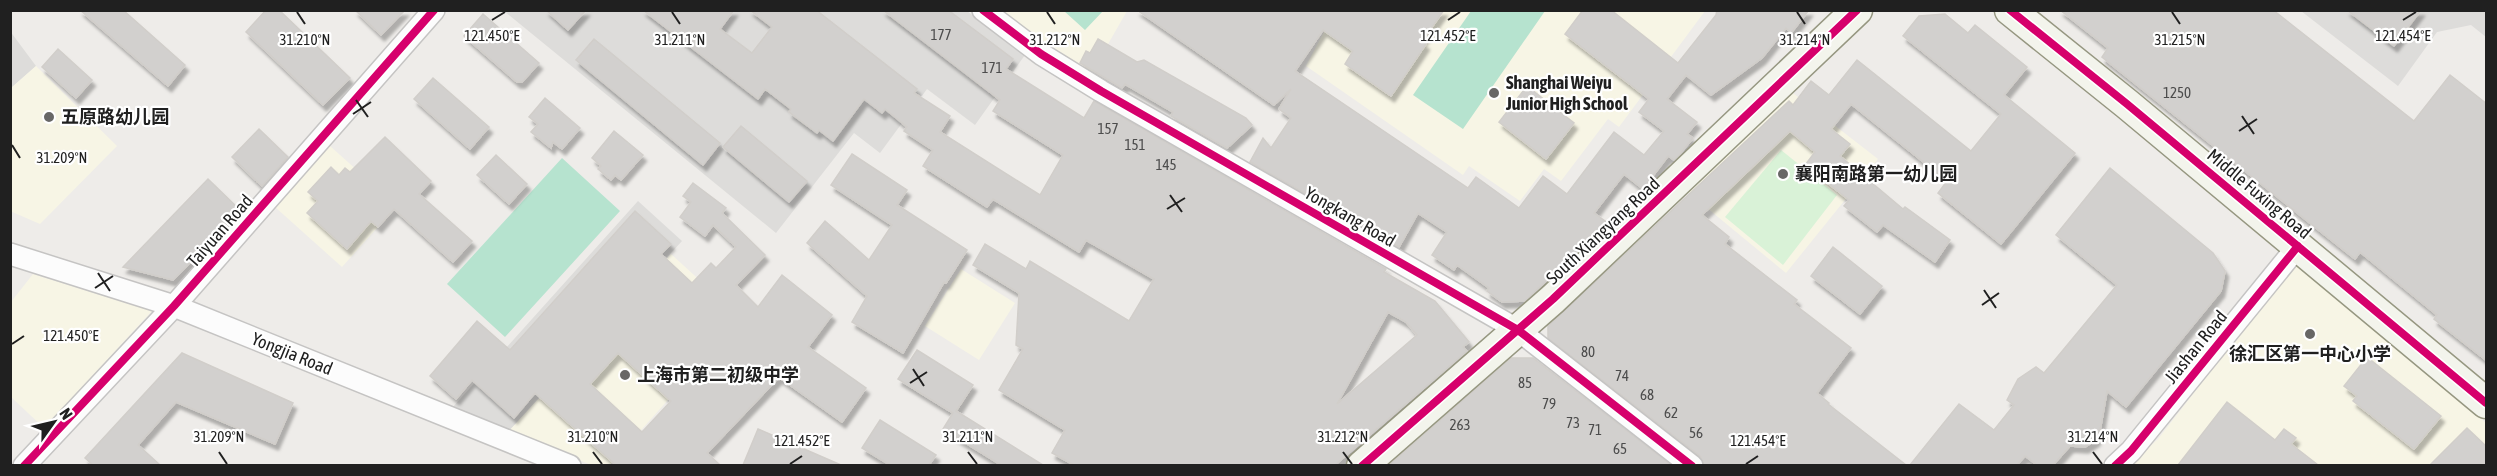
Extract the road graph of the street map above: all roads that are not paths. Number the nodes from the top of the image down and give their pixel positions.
1 (434, 10) edge
2 (983, 10) edge
3 (1857, 10) edge
4 (2010, 10) edge
5 (2298, 246) junction
6 (10, 254) edge
7 (174, 306) junction
8 (1518, 330) junction
9 (2487, 403) edge
10 (24, 465) edge
11 (570, 465) edge
12 (1362, 465) edge
13 (1692, 465) edge
14 (2115, 465) edge

1 - 7 street, Taiyuan Road
2 - 8 street, Yongkang Road
3 - 8 street, South Xiangyang Road
4 - 5 street, Middle Fuxing Road
5 - 9 street, Middle Fuxing Road
5 - 14 street, Jiashan Road
6 - 7 street, Yongjia Road
7 - 10 street, Taiyuan Road
7 - 11 street, Yongjia Road
8 - 12 street, South Xiangyang Road
8 - 13 street, Yongkang Road

